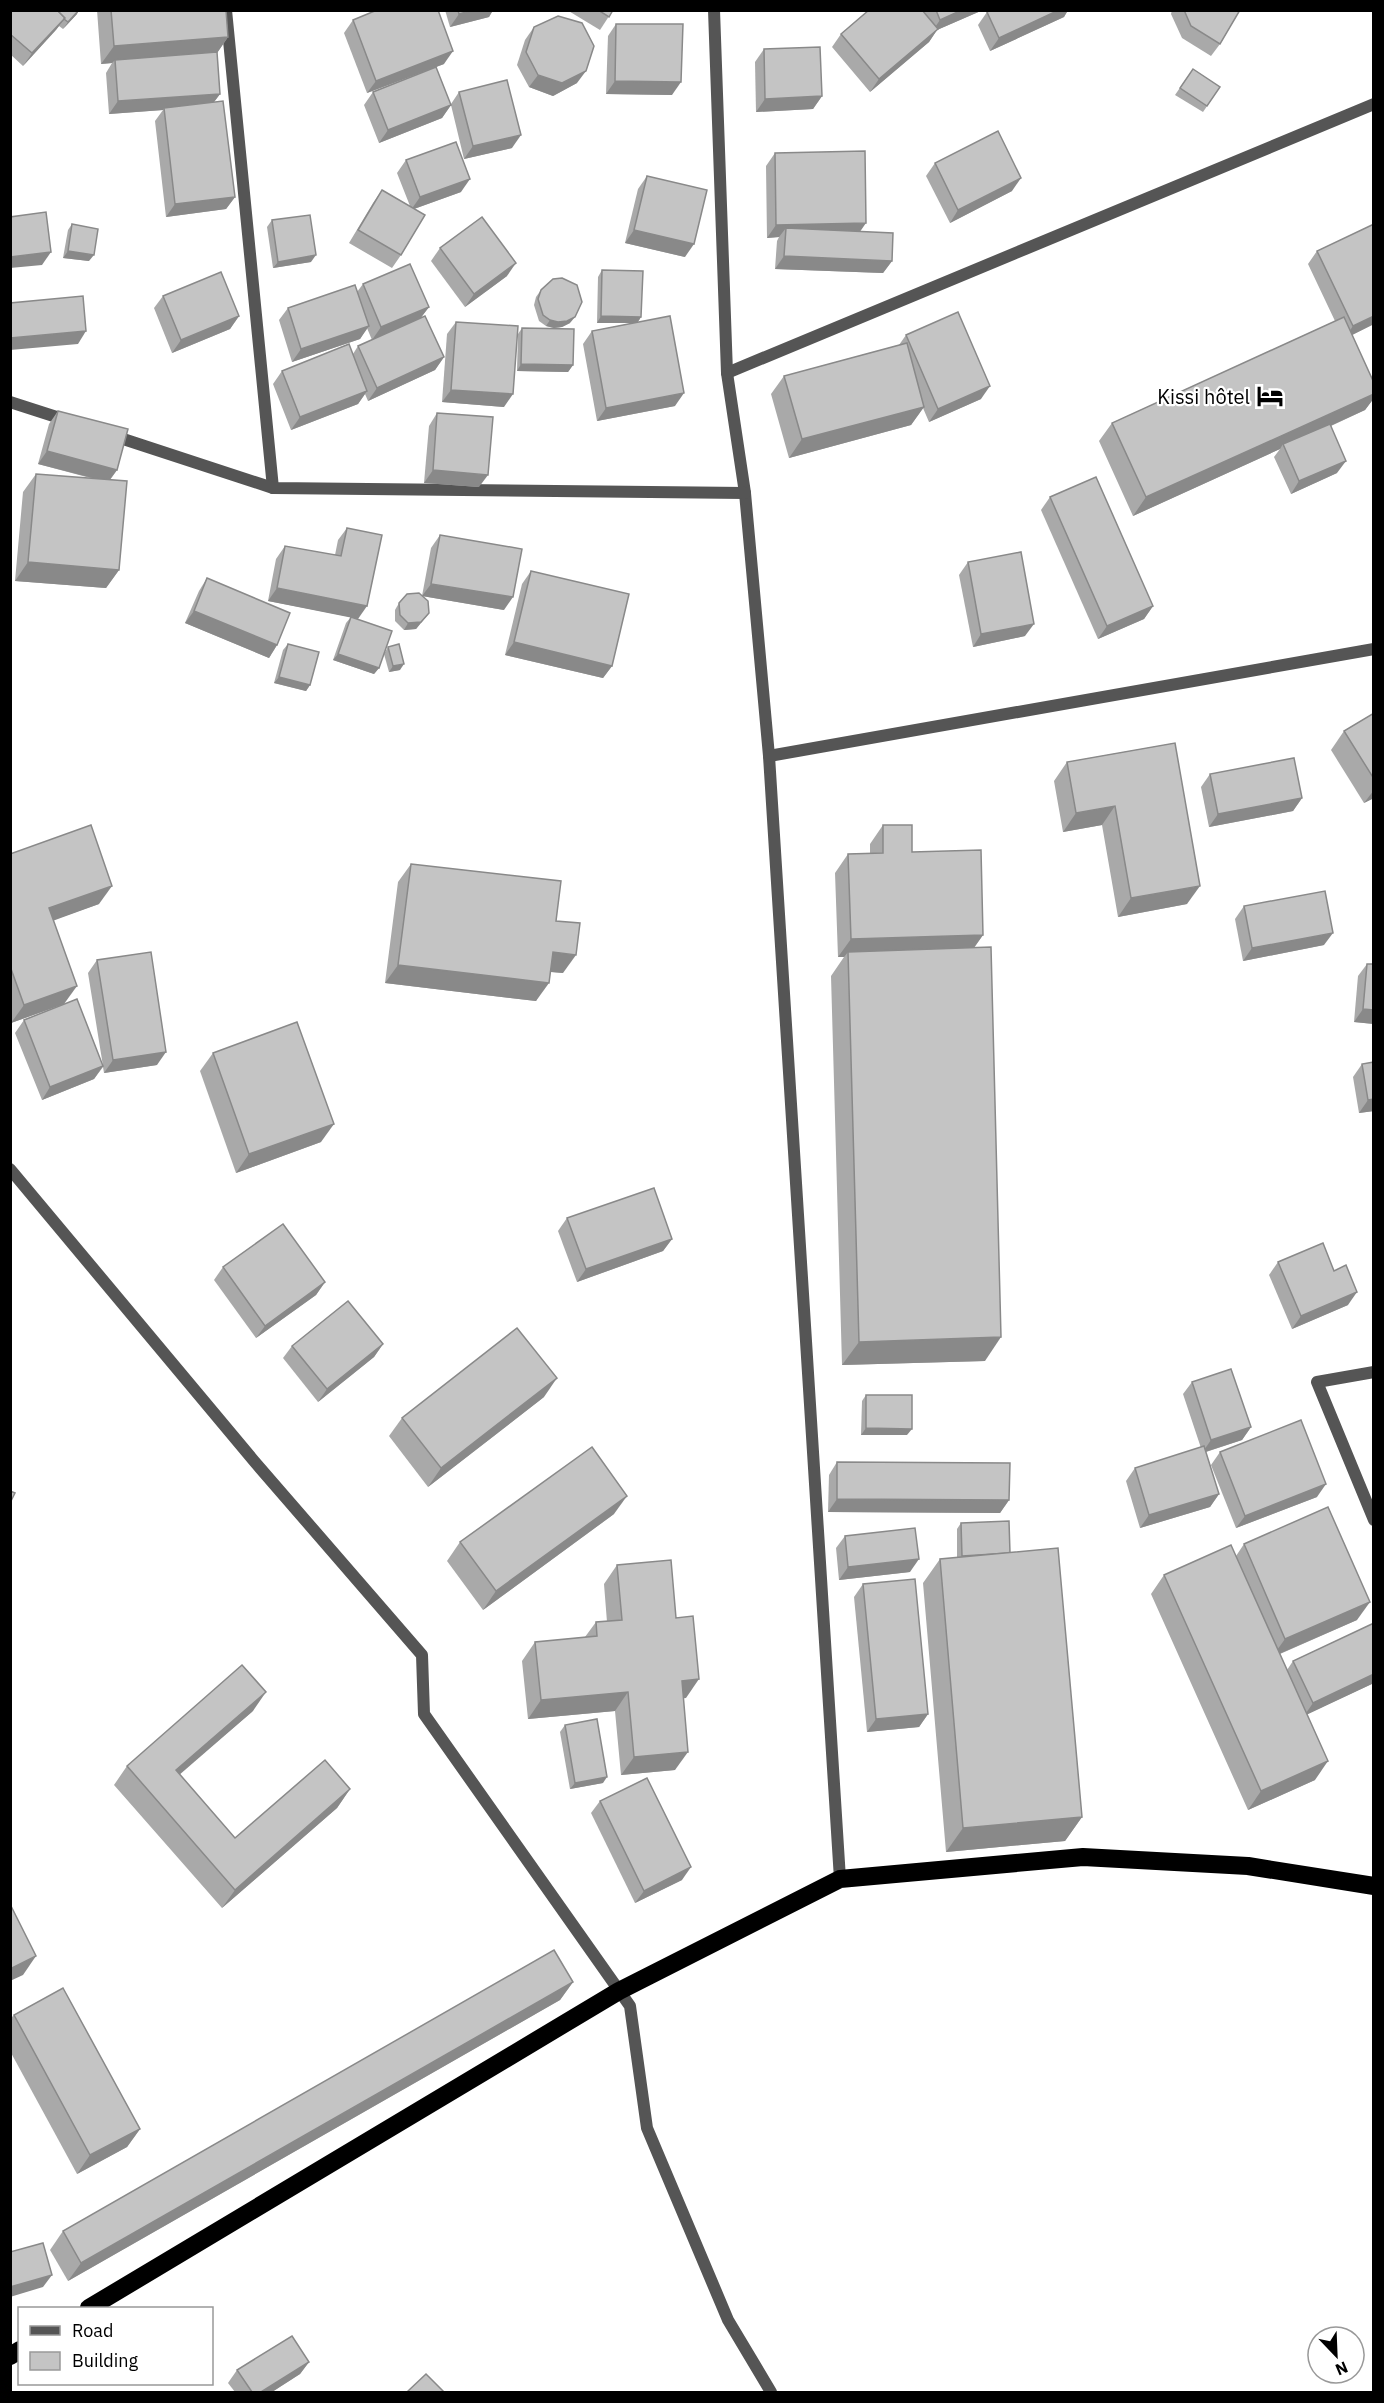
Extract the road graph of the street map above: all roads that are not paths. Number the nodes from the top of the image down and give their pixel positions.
1 (226, 10) edge
2 (714, 10) edge
3 (1374, 105) edge
4 (727, 373) junction
5 (10, 402) edge
6 (79, 424) edge
7 (102, 432) edge
8 (273, 488) junction
9 (745, 493) junction
10 (1374, 649) edge
11 (769, 756) junction
12 (10, 1170) edge
13 (1374, 1372) edge
14 (1374, 1520) edge
15 (840, 1879) junction
16 (1374, 1886) edge
17 (619, 1992) junction
18 (91, 2307) edge
19 (771, 2392) edge

1 - 8 street
2 - 4 street
3 - 4 street
4 - 9 street
5 - 6 street
7 - 8 street
8 - 9 street
9 - 11 street
10 - 11 street
11 - 15 street
12 - 17 street
13 - 14 street
15 - 16 highway
15 - 17 highway
17 - 18 highway
17 - 19 street

